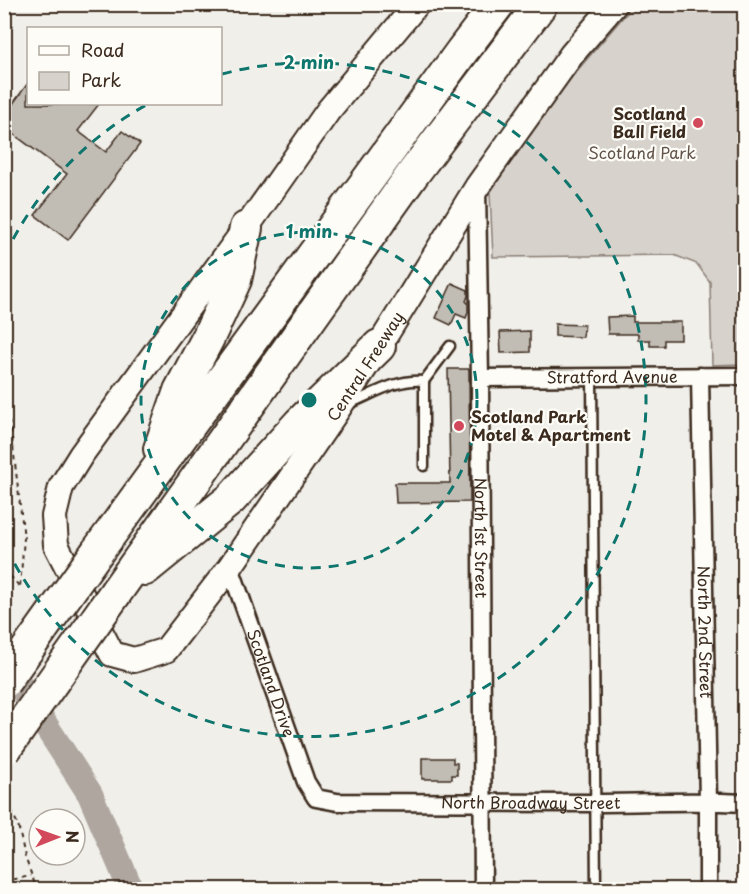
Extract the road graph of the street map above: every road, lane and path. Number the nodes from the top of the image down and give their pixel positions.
1 (417, 4) edge
2 (498, 4) edge
3 (542, 4) edge
4 (615, 4) edge
5 (477, 187) junction
6 (246, 228) junction
7 (379, 346) junction
8 (450, 346) dead end
9 (700, 376) junction
10 (744, 376) edge
11 (592, 377) junction
12 (480, 378) junction
13 (424, 381) junction
14 (4, 403) edge
15 (338, 409) junction
16 (424, 466) dead end
17 (149, 480) junction
18 (230, 567) junction
19 (4, 569) edge
20 (116, 592) junction
21 (4, 682) edge
22 (4, 750) edge
23 (4, 794) edge
24 (316, 798) joint
25 (482, 801) junction
26 (708, 801) junction
27 (595, 803) junction
28 (744, 803) edge
29 (31, 876) junction
30 (4, 879) edge
31 (37, 890) edge
32 (483, 890) edge
33 (596, 890) edge
34 (708, 890) edge

1 - 6 main road, Central Freeway
2 - 17 highway
3 - 20 highway
4 - 5 main road, Central Freeway
5 - 7 main road, Central Freeway
5 - 12 street, North 1st Street
6 - 17 highway
6 - 18 main road, Central Freeway
7 - 15 main road, Central Freeway
7 - 20 highway
8 - 13 lane
9 - 10 street, Stratford Avenue
9 - 11 street, Stratford Avenue
9 - 26 street, North 2nd Street
11 - 12 street, Stratford Avenue
11 - 27 lane
12 - 25 street, North 1st Street
13 - 15 lane
13 - 16 lane
14 - 19 path
15 - 18 main road, Central Freeway
17 - 21 highway, bridge
18 - 24 street, Scotland Drive
20 - 22 highway, bridge
23 - 29 path
24 - 25 street, North Broadway Street
25 - 27 street, North Broadway Street
25 - 32 street, North 1st Street
26 - 27 street, North Broadway Street
26 - 28 street, North Broadway Street
26 - 34 street, North 2nd Street
27 - 33 lane
29 - 30 path
29 - 31 path

